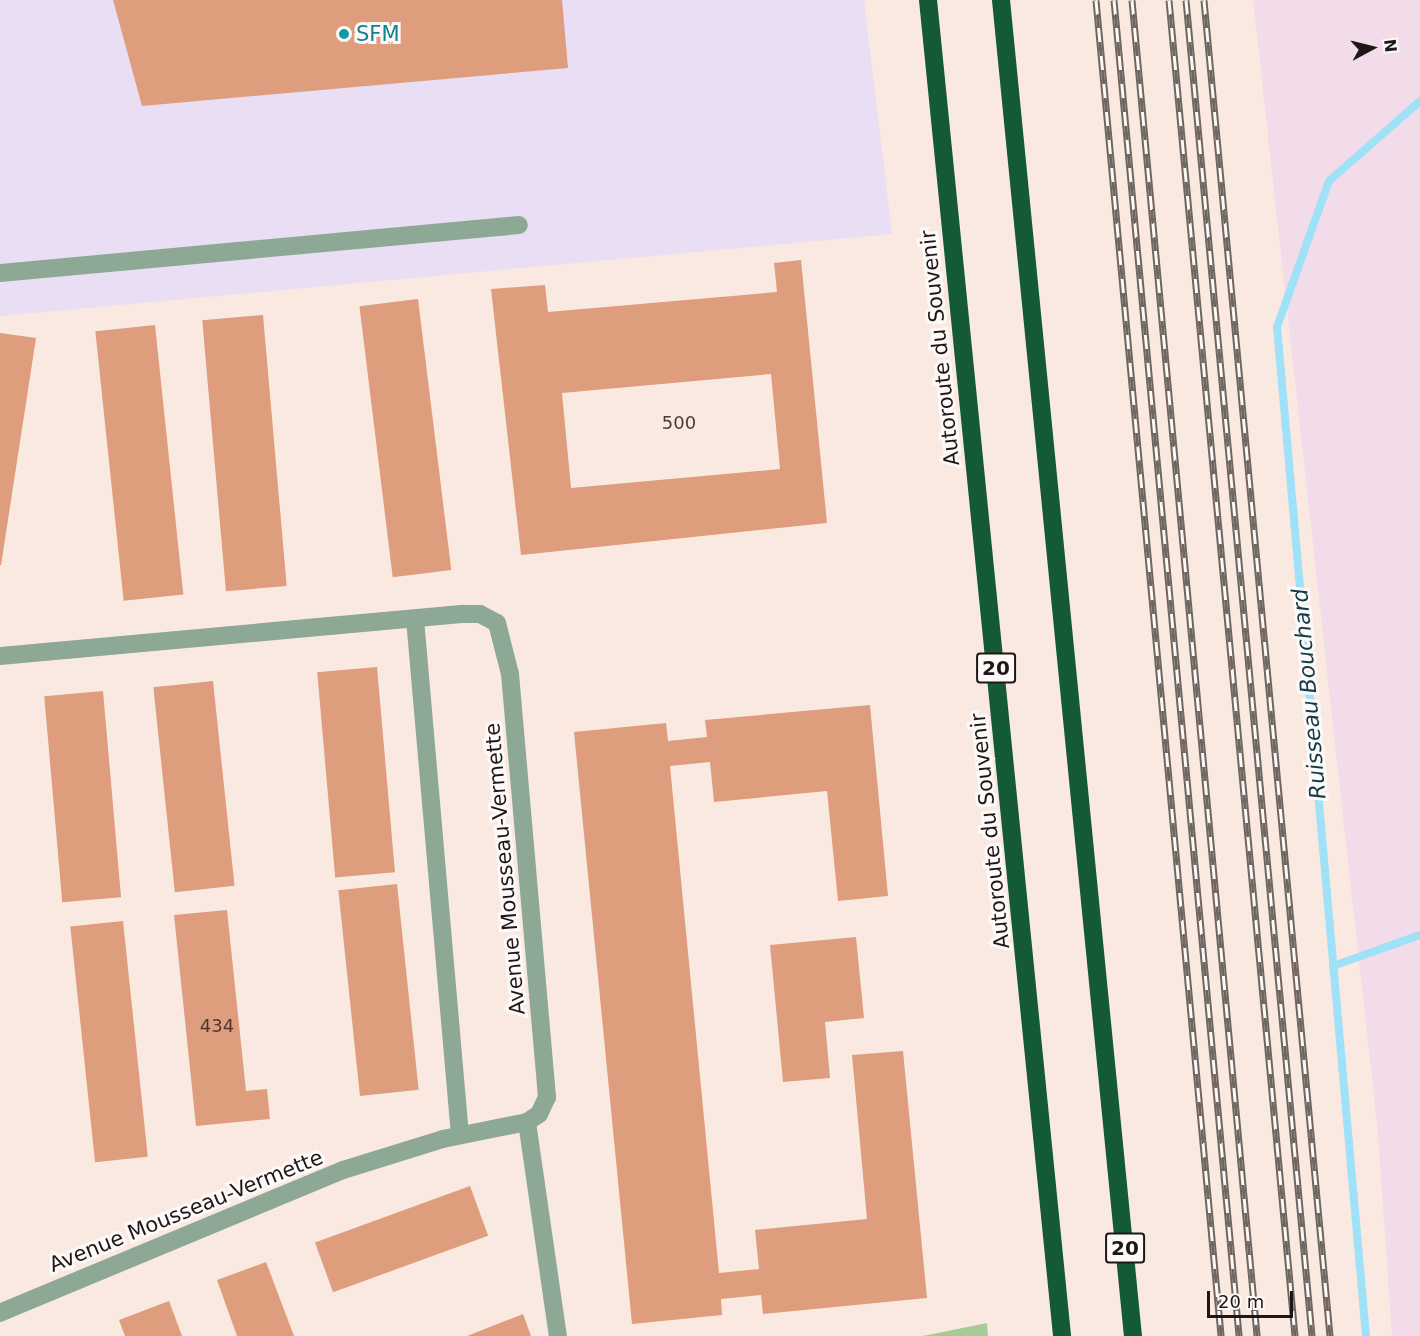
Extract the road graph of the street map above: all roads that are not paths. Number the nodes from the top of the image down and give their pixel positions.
1 (928, 0) edge
2 (1000, 0) edge
3 (519, 225) dead end
4 (0, 273) edge
5 (415, 619) junction
6 (0, 656) edge
7 (527, 1122) junction
8 (460, 1135) junction
9 (0, 1313) edge
10 (558, 1336) edge
11 (1062, 1336) edge
12 (1133, 1336) edge

1 - 11 highway, Autoroute du Souvenir / 20
2 - 12 highway, 20
3 - 4 street
5 - 6 street, Avenue Mousseau-Vermette
5 - 7 street, Avenue Mousseau-Vermette
5 - 8 street
7 - 8 street, Avenue Mousseau-Vermette
7 - 10 street
8 - 9 street, Avenue Mousseau-Vermette

